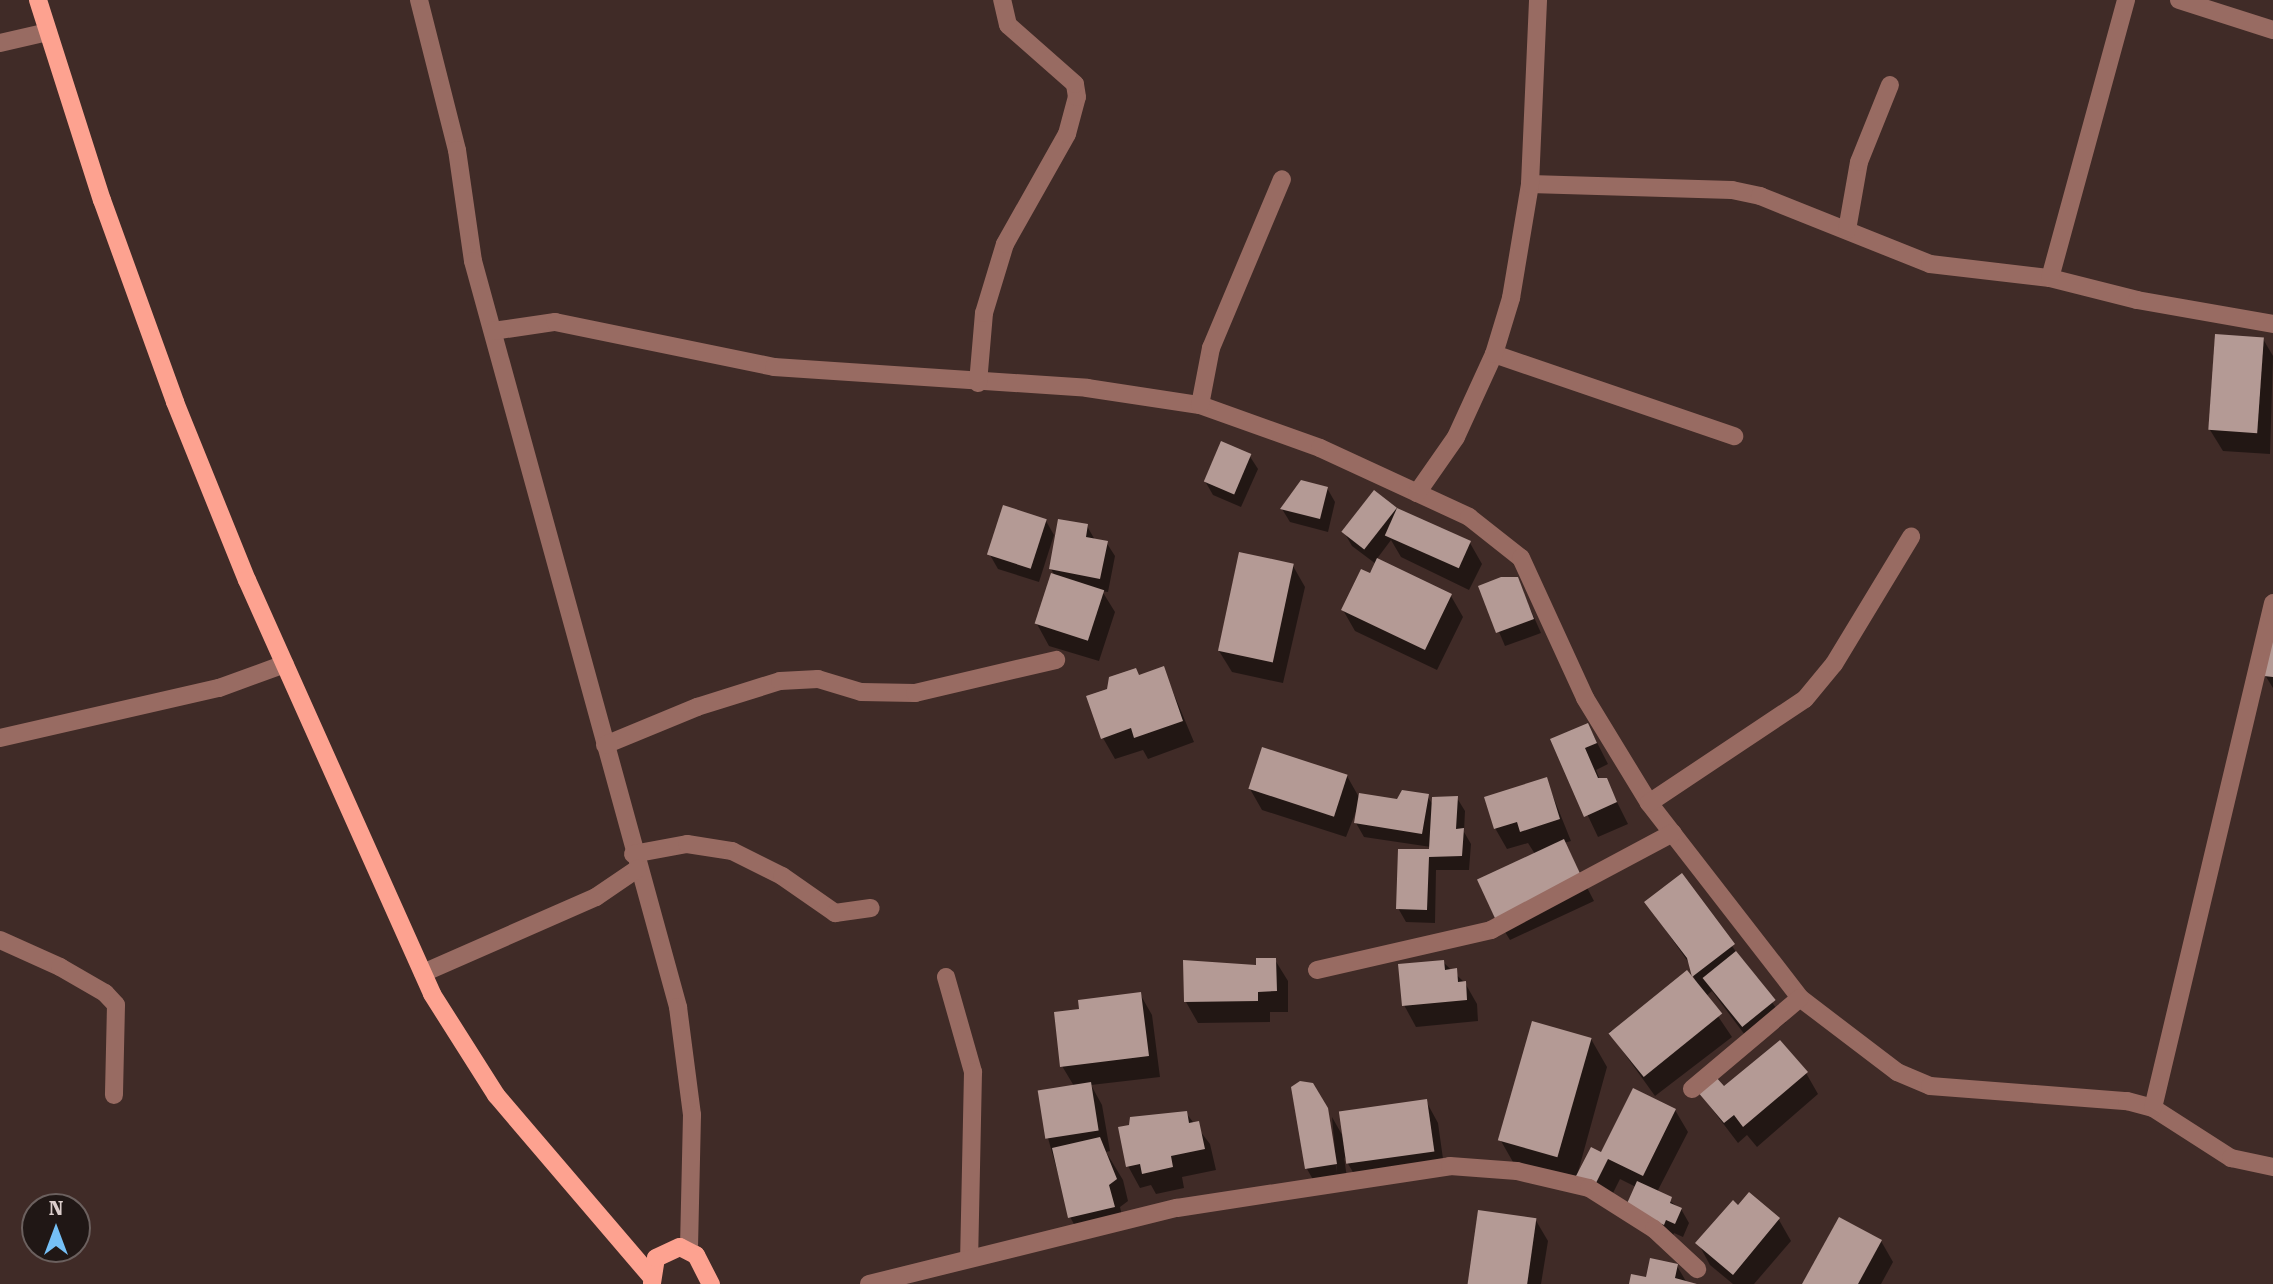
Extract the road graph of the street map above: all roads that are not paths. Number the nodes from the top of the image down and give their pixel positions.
1 (38, 0) edge
2 (419, 0) edge
3 (1002, 0) edge
4 (1538, 0) edge
5 (2126, 0) edge
6 (2179, 0) edge
7 (2273, 30) edge
8 (48, 32) junction
9 (0, 43) edge
10 (1890, 85) dead end
11 (1282, 178) dead end
12 (1530, 184) junction
13 (1847, 230) junction
14 (2050, 278) junction
15 (2273, 324) edge
16 (493, 331) junction
17 (1494, 354) junction
18 (978, 383) junction
19 (1200, 405) junction
20 (1734, 436) dead end
21 (1417, 494) junction
22 (1911, 537) dead end
23 (2273, 603) edge
24 (1056, 660) dead end
25 (285, 664) junction
26 (0, 738) edge
27 (605, 745) junction
28 (1649, 803) junction
29 (1673, 833) junction
30 (635, 861) junction
31 (871, 908) dead end
32 (0, 940) edge
33 (1317, 970) dead end
34 (424, 974) junction
35 (946, 976) dead end
36 (1800, 998) junction
37 (1692, 1089) dead end
38 (114, 1095) dead end
39 (2153, 1108) junction
40 (2273, 1167) edge
41 (689, 1250) junction
42 (969, 1257) junction
43 (1697, 1269) dead end
44 (652, 1279) edge
45 (705, 1280) edge
46 (869, 1284) edge

1 - 8 main road
2 - 16 street
3 - 18 street
4 - 12 street
5 - 14 street
6 - 7 street
8 - 9 street
8 - 25 main road
10 - 13 street
11 - 19 street
12 - 13 street
12 - 17 street
13 - 14 street
14 - 15 street
16 - 18 street
16 - 27 street
17 - 20 street
17 - 21 street
18 - 19 street
19 - 21 street
21 - 28 street
22 - 28 street
23 - 39 street
24 - 27 street
25 - 26 street
25 - 34 main road
27 - 30 street
28 - 29 street
29 - 33 street
29 - 36 street
30 - 31 street
30 - 34 street
30 - 41 street
32 - 38 street
34 - 44 main road
35 - 42 street
36 - 37 street
36 - 39 street
39 - 40 street
41 - 44 main road
41 - 45 main road
42 - 43 street
42 - 46 street

